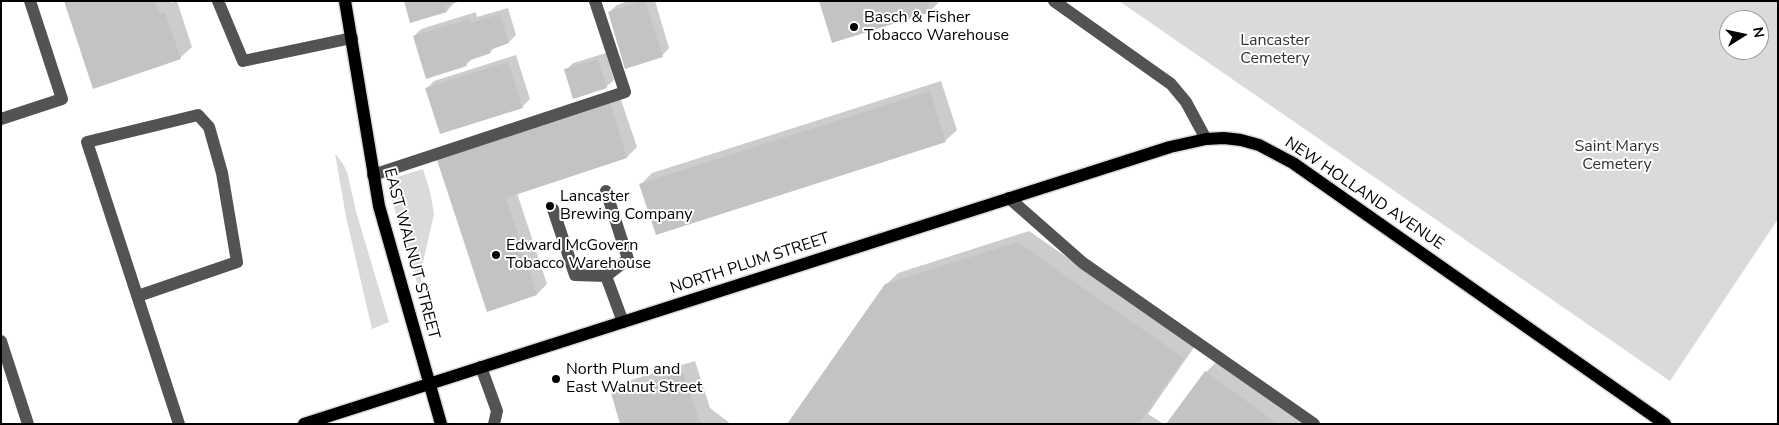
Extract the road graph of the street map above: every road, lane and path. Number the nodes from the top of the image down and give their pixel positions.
1 (30, 1) edge
2 (218, 1) edge
3 (345, 1) edge
4 (595, 1) edge
5 (1054, 1) edge
6 (352, 38) junction
7 (1, 119) edge
8 (1206, 139) junction
9 (372, 175) junction
10 (606, 191) dead end
11 (1009, 198) junction
12 (553, 209) dead end
13 (606, 276) junction
14 (138, 296) junction
15 (623, 322) junction
16 (1, 341) edge
17 (481, 367) junction
18 (429, 384) junction
19 (28, 424) edge
20 (179, 424) edge
21 (304, 424) edge
22 (441, 424) edge
23 (494, 424) edge
24 (1314, 424) edge
25 (1665, 424) edge

1 - 7 street
2 - 6 street
3 - 6 main road, EAST WALNUT STREET
4 - 9 street
5 - 8 street
6 - 9 main road, EAST WALNUT STREET
8 - 11 main road, NORTH PLUM STREET
8 - 25 main road, NEW HOLLAND AVENUE
9 - 18 main road, EAST WALNUT STREET
10 - 13 street
11 - 15 main road, NORTH PLUM STREET
11 - 24 street
12 - 13 street
13 - 15 street
14 - 14 street
14 - 20 street
15 - 17 main road, NORTH PLUM STREET
16 - 19 street
17 - 18 main road, NORTH PLUM STREET
17 - 23 street
18 - 21 main road, NORTH PLUM STREET
18 - 22 main road, EAST WALNUT STREET

